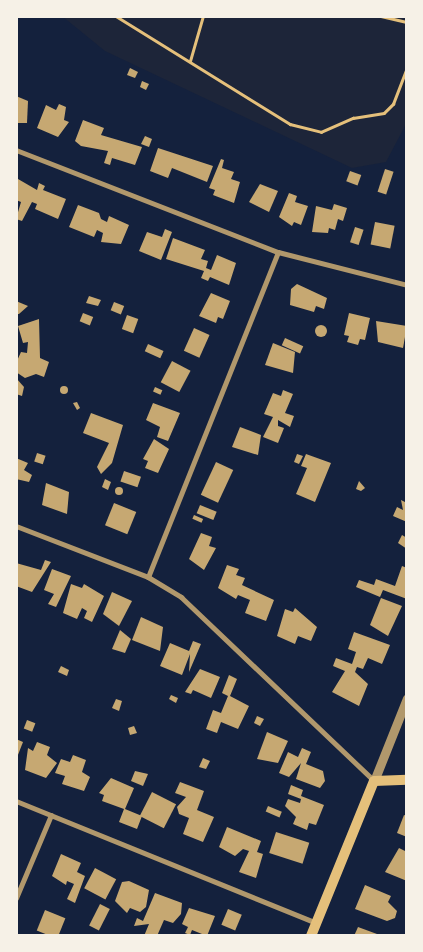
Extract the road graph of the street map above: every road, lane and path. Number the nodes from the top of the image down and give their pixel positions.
1 (116, 16) edge
2 (203, 16) edge
3 (381, 16) edge
4 (407, 22) edge
5 (190, 61) junction
6 (407, 68) edge
7 (16, 150) edge
8 (278, 252) junction
9 (407, 284) edge
10 (16, 526) edge
11 (148, 577) junction
12 (407, 698) edge
13 (407, 780) edge
14 (374, 781) junction
15 (16, 801) edge
16 (51, 815) junction
17 (16, 898) edge
18 (316, 923) junction
19 (311, 936) edge

1 - 5 path
2 - 5 path
3 - 4 path
5 - 6 path
7 - 8 street
8 - 9 street
8 - 11 street
10 - 11 street
11 - 14 street
12 - 14 street
13 - 14 main road
14 - 18 main road
15 - 16 street
16 - 17 street
16 - 18 street
18 - 19 main road

